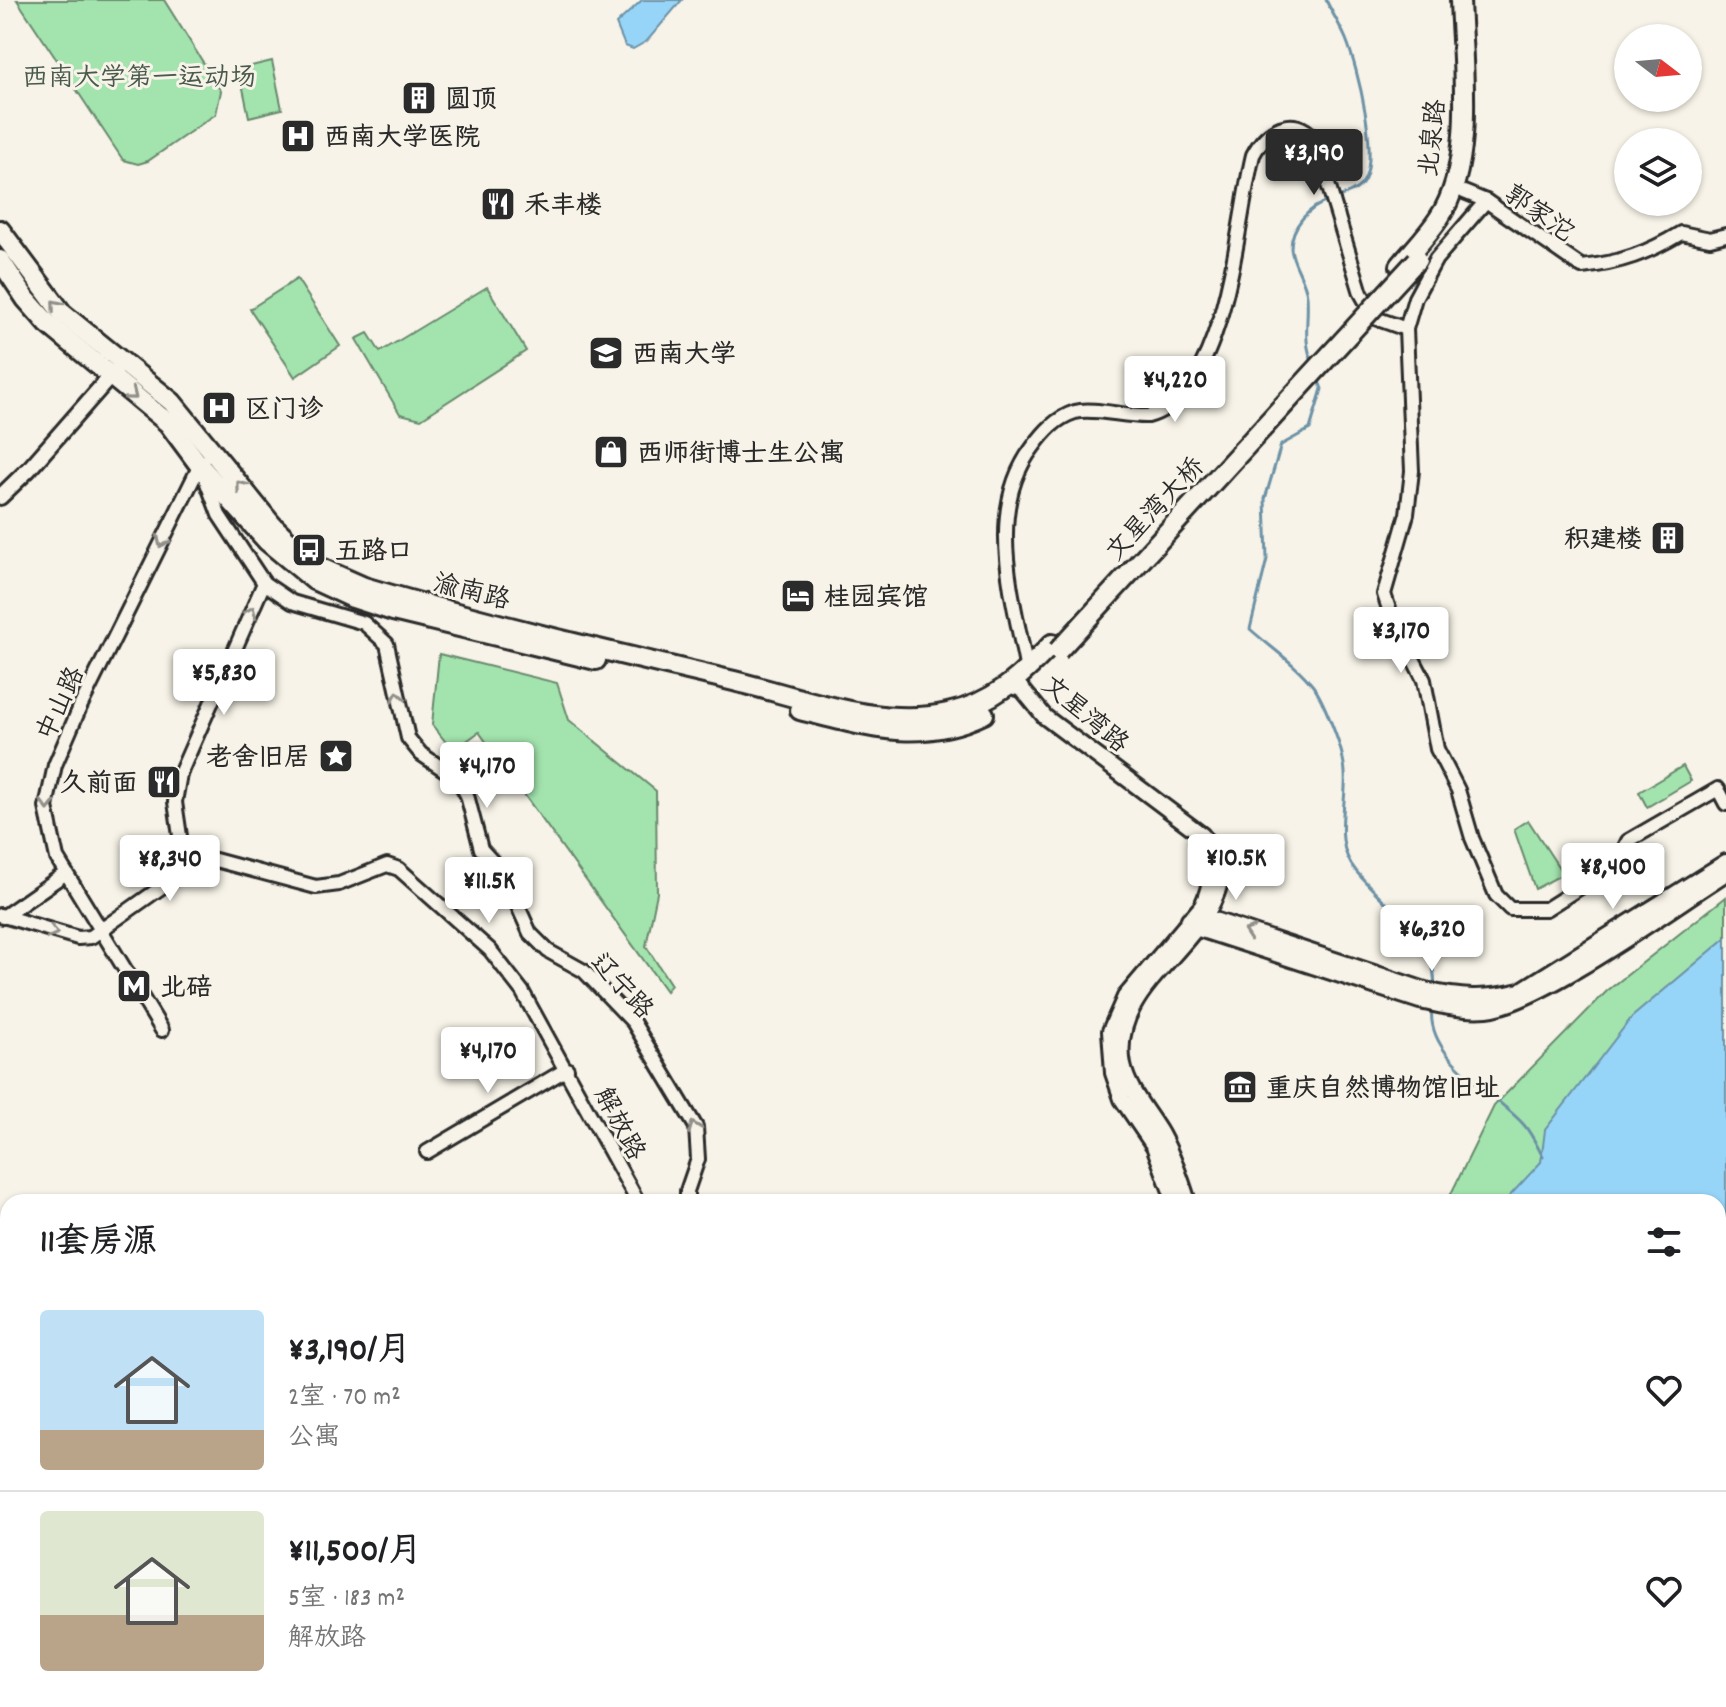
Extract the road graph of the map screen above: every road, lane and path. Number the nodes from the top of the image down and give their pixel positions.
1 (1460, 0) edge
2 (1472, 0) edge
3 (1464, 192) junction
4 (1486, 201) junction
5 (0, 230) edge
6 (1726, 235) edge
7 (0, 260) edge
8 (1409, 263) junction
9 (1406, 329) junction
10 (115, 369) junction
11 (209, 447) junction
12 (200, 466) junction
13 (0, 497) edge
14 (264, 583) junction
15 (1055, 648) junction
16 (1027, 671) junction
17 (1016, 691) junction
18 (1726, 804) edge
19 (181, 843) junction
20 (1726, 862) edge
21 (66, 873) junction
22 (1726, 873) edge
23 (1, 916) edge
24 (1196, 921) junction
25 (102, 928) junction
26 (1521, 995) junction
27 (159, 1026) dead end
28 (567, 1069) junction
29 (427, 1152) dead end
30 (634, 1194) edge
31 (687, 1194) edge
32 (1172, 1194) edge
33 (1185, 1194) edge

1 - 8 highway, 北泉路
2 - 3 highway, 北泉路
3 - 4 street, 郭家沱
3 - 8 highway, 北泉路
4 - 6 street, 郭家沱
4 - 9 street
10 -> 5 highway, 渝南路
7 - 10 highway, 渝南路
8 - 15 highway, 文星湾大桥
9 - 16 street
9 - 18 street
10 - 11 highway, 渝南路
10 -> 12 highway, 渝南路
10 - 13 main road
11 - 12 street, 中山路
17 -> 11 highway, 渝南路
12 - 14 street, 辽宁路
12 - 17 highway, 渝南路
12 -> 21 street, 中山路
19 -> 14 street
31 -> 14 street, 辽宁路
15 - 16 highway, 渝南路
15 - 17 highway, 渝南路
16 - 17 highway, 渝南路
17 - 24 main road, 文星湾路
19 - 25 street
19 - 28 street, 解放路
20 - 26 main road
21 - 23 street
21 - 25 street, 中山路
22 - 26 main road
23 -> 25 street
24 - 26 main road
24 - 32 main road, 文星湾路
24 - 33 main road, 文星湾路
25 - 27 street, 中山路
28 - 29 street
28 - 30 street, 解放路

